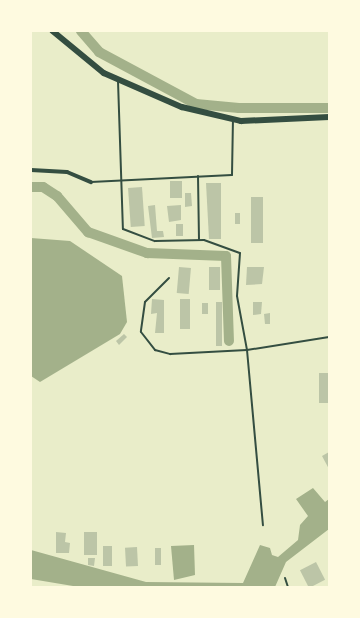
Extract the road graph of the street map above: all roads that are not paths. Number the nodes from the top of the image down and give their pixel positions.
1 (53, 31) edge
2 (118, 80) junction
3 (329, 116) edge
4 (233, 119) junction
5 (31, 170) edge
6 (198, 176) junction
7 (122, 179) junction
8 (91, 182) joint
9 (199, 240) junction
10 (169, 278) dead end
11 (329, 337) edge
12 (247, 350) junction
13 (263, 525) dead end
14 (285, 578) dead end
15 (288, 587) edge

1 - 2 street
2 - 4 street
2 - 7 lane
3 - 4 street
4 - 6 lane
5 - 8 street
6 - 7 lane
6 - 9 lane
7 - 8 lane
7 - 9 lane
9 - 12 lane
10 - 12 lane
11 - 12 lane
12 - 13 lane
14 - 15 lane

